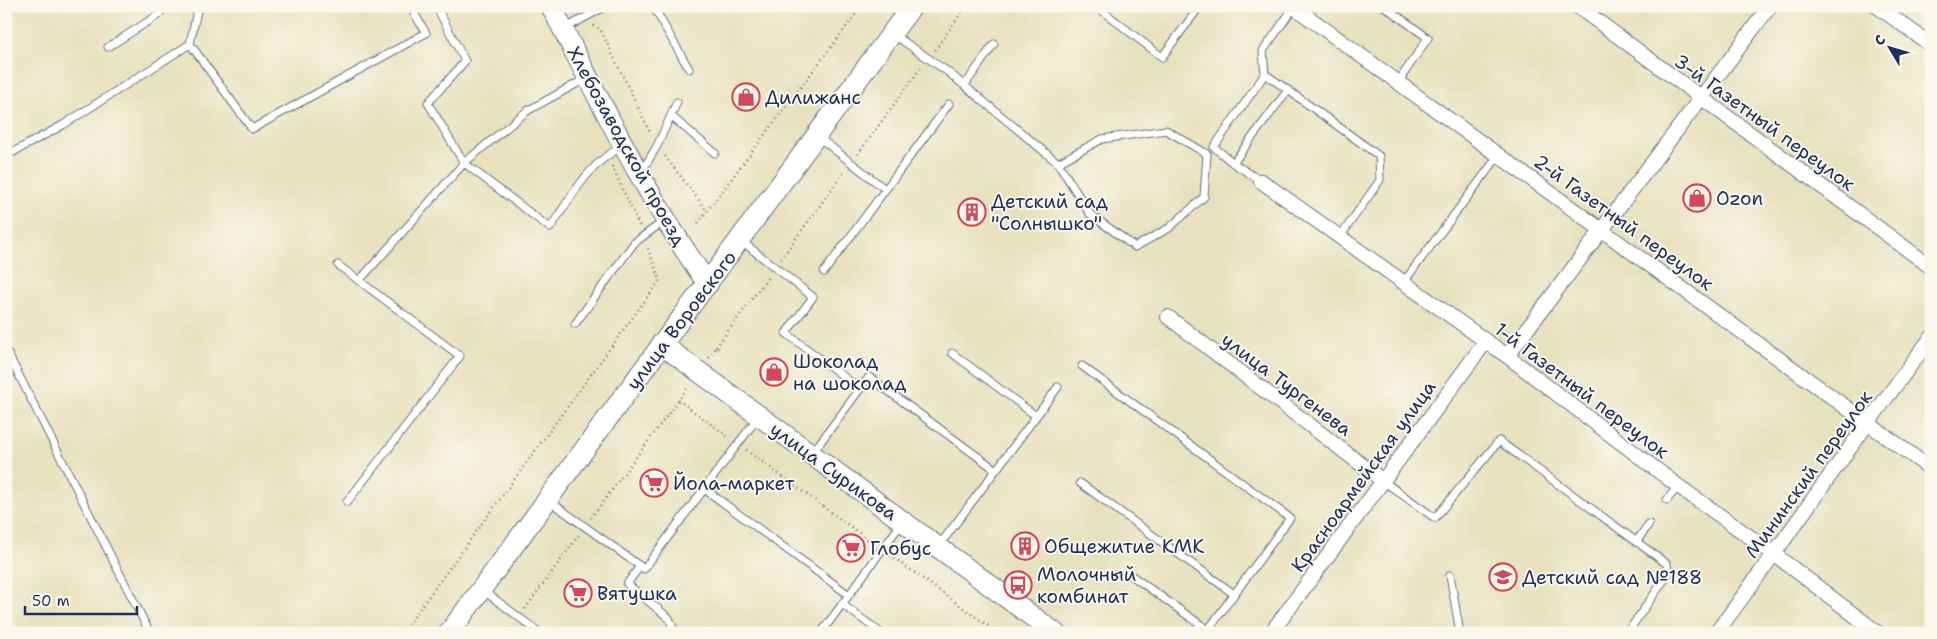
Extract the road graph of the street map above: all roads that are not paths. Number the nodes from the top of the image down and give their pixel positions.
1 (162, 6) edge
2 (198, 6) edge
3 (410, 6) edge
4 (436, 6) edge
5 (606, 6) edge
6 (653, 6) edge
7 (912, 6) edge
8 (1096, 6) edge
9 (1200, 6) edge
10 (1384, 6) edge
11 (1577, 6) edge
12 (1770, 6) edge
13 (1877, 6) edge
14 (1294, 7) edge
15 (543, 10) edge
16 (1893, 11) edge
17 (571, 25) junction
18 (892, 33) junction
19 (190, 44) junction
20 (994, 44) dead end
21 (1931, 45) edge
22 (108, 47) dead end
23 (689, 69) dead end
24 (1265, 74) junction
25 (587, 78) junction
26 (1398, 82) junction
27 (965, 85) junction
28 (1288, 90) junction
29 (1701, 98) junction
30 (677, 102) dead end
31 (949, 104) dead end
32 (671, 116) junction
33 (817, 136) junction
34 (624, 146) junction
35 (715, 153) dead end
36 (1499, 155) junction
37 (6, 156) edge
38 (1233, 162) junction
39 (464, 163) junction
40 (1058, 163) junction
41 (640, 174) junction
42 (1261, 181) joint
43 (885, 189) junction
44 (667, 220) junction
45 (1602, 229) junction
46 (1340, 238) junction
47 (740, 240) junction
48 (338, 265) dead end
49 (1931, 267) edge
50 (824, 272) dead end
51 (360, 281) junction
52 (1404, 283) junction
53 (708, 284) junction
54 (1168, 317) dead end
55 (575, 324) dead end
56 (1931, 338) edge
57 (1486, 341) junction
58 (661, 344) junction
59 (6, 350) edge
60 (952, 353) dead end
61 (1507, 356) junction
62 (1082, 366) dead end
63 (1058, 387) dead end
64 (860, 389) junction
65 (759, 416) junction
66 (1036, 416) junction
67 (1866, 422) junction
68 (811, 454) junction
69 (1931, 469) edge
70 (996, 470) junction
71 (1383, 481) junction
72 (1080, 483) dead end
73 (1678, 486) junction
74 (703, 488) junction
75 (547, 500) junction
76 (1667, 500) dead end
77 (348, 502) dead end
78 (903, 521) junction
79 (1649, 524) dead end
80 (1636, 542) junction
81 (938, 547) junction
82 (1774, 554) junction
83 (640, 566) junction
84 (1128, 573) dead end
85 (1450, 575) dead end
86 (481, 589) junction
87 (1234, 594) junction
88 (849, 595) junction
89 (842, 604) junction
90 (1207, 631) edge
91 (150, 633) edge
92 (449, 633) edge
93 (540, 633) edge
94 (675, 633) edge
95 (821, 633) edge
96 (881, 633) edge
97 (1055, 633) edge
98 (1271, 633) edge
99 (1460, 633) edge
100 (1633, 633) edge
101 (1716, 633) edge
102 (1878, 633) edge

1 - 22 lane
2 - 19 lane
3 - 19 lane
4 - 39 lane
5 - 17 lane
6 - 23 lane
7 - 18 street, улица Воровского
8 - 9 lane
10 - 26 lane
11 - 29 street, 3-й Газетный переулок
12 - 29 street
13 - 16 street
14 - 24 lane
14 - 26 street, 2-й Газетный переулок
15 - 17 street, Хлебозаводской проезд
16 - 21 street
17 - 25 street, Хлебозаводской проезд
18 - 27 lane
18 - 33 street, улица Воровского
19 - 37 lane
20 - 27 lane
24 - 28 lane
24 - 38 lane
25 - 34 street, Хлебозаводской проезд
25 - 39 lane
26 - 36 street, 2-й Газетный переулок
27 - 40 lane
28 - 38 lane
28 - 46 lane
29 - 45 street
29 - 49 street, 3-й Газетный переулок
30 - 32 lane
31 - 43 lane
32 - 35 lane
32 - 41 lane
33 - 43 lane
33 - 47 street, улица Воровского
34 - 39 lane
34 - 41 street, Хлебозаводской проезд
36 - 45 street, 2-й Газетный переулок
36 - 52 lane
38 - 42 lane
39 - 51 lane
40 - 40 lane
41 - 44 street, Хлебозаводской проезд
42 - 46 street, 1-й Газетный переулок
43 - 50 lane
44 - 53 street, Хлебозаводской проезд
44 - 55 lane
45 - 61 street
45 - 67 street, 2-й Газетный переулок
46 - 52 street, 1-й Газетный переулок
47 - 53 street, улица Воровского
47 - 64 lane
48 - 51 lane
51 - 77 lane
52 - 57 street, 1-й Газетный переулок
53 - 58 street, улица Воровского
54 - 71 street, улица Тургенева
56 - 67 street, Мининский переулок
57 - 61 street, 1-й Газетный переулок
57 - 71 street, Красноармейская улица
58 - 65 street, улица Сурикова
58 - 75 street, улица Воровского
59 - 91 lane
60 - 66 lane
61 - 73 street, 1-й Газетный переулок
62 - 87 lane
63 - 66 lane
64 - 68 lane
64 - 70 lane
65 - 68 street, улица Сурикова
65 - 74 lane
66 - 70 lane
67 - 69 street, 2-й Газетный переулок
67 - 82 street, Мининский переулок
68 - 78 street, улица Сурикова
70 - 81 lane
71 - 80 lane
71 - 98 street, Красноармейская улица
72 - 87 lane
73 - 76 lane
73 - 82 street, 1-й Газетный переулок
74 - 83 lane
74 - 88 lane
75 - 83 lane
75 - 86 street, улица Воровского
78 - 81 street, улица Сурикова
78 - 88 lane
79 - 80 lane
80 - 100 lane
81 - 97 street, улица Сурикова
82 - 101 street, Мининский переулок
82 - 102 street, 1-й Газетный переулок
83 - 94 lane
84 - 90 lane
85 - 99 lane
86 - 92 street, улица Воровского
86 - 93 lane
87 - 90 lane
88 - 89 lane
89 - 95 lane
89 - 96 lane

